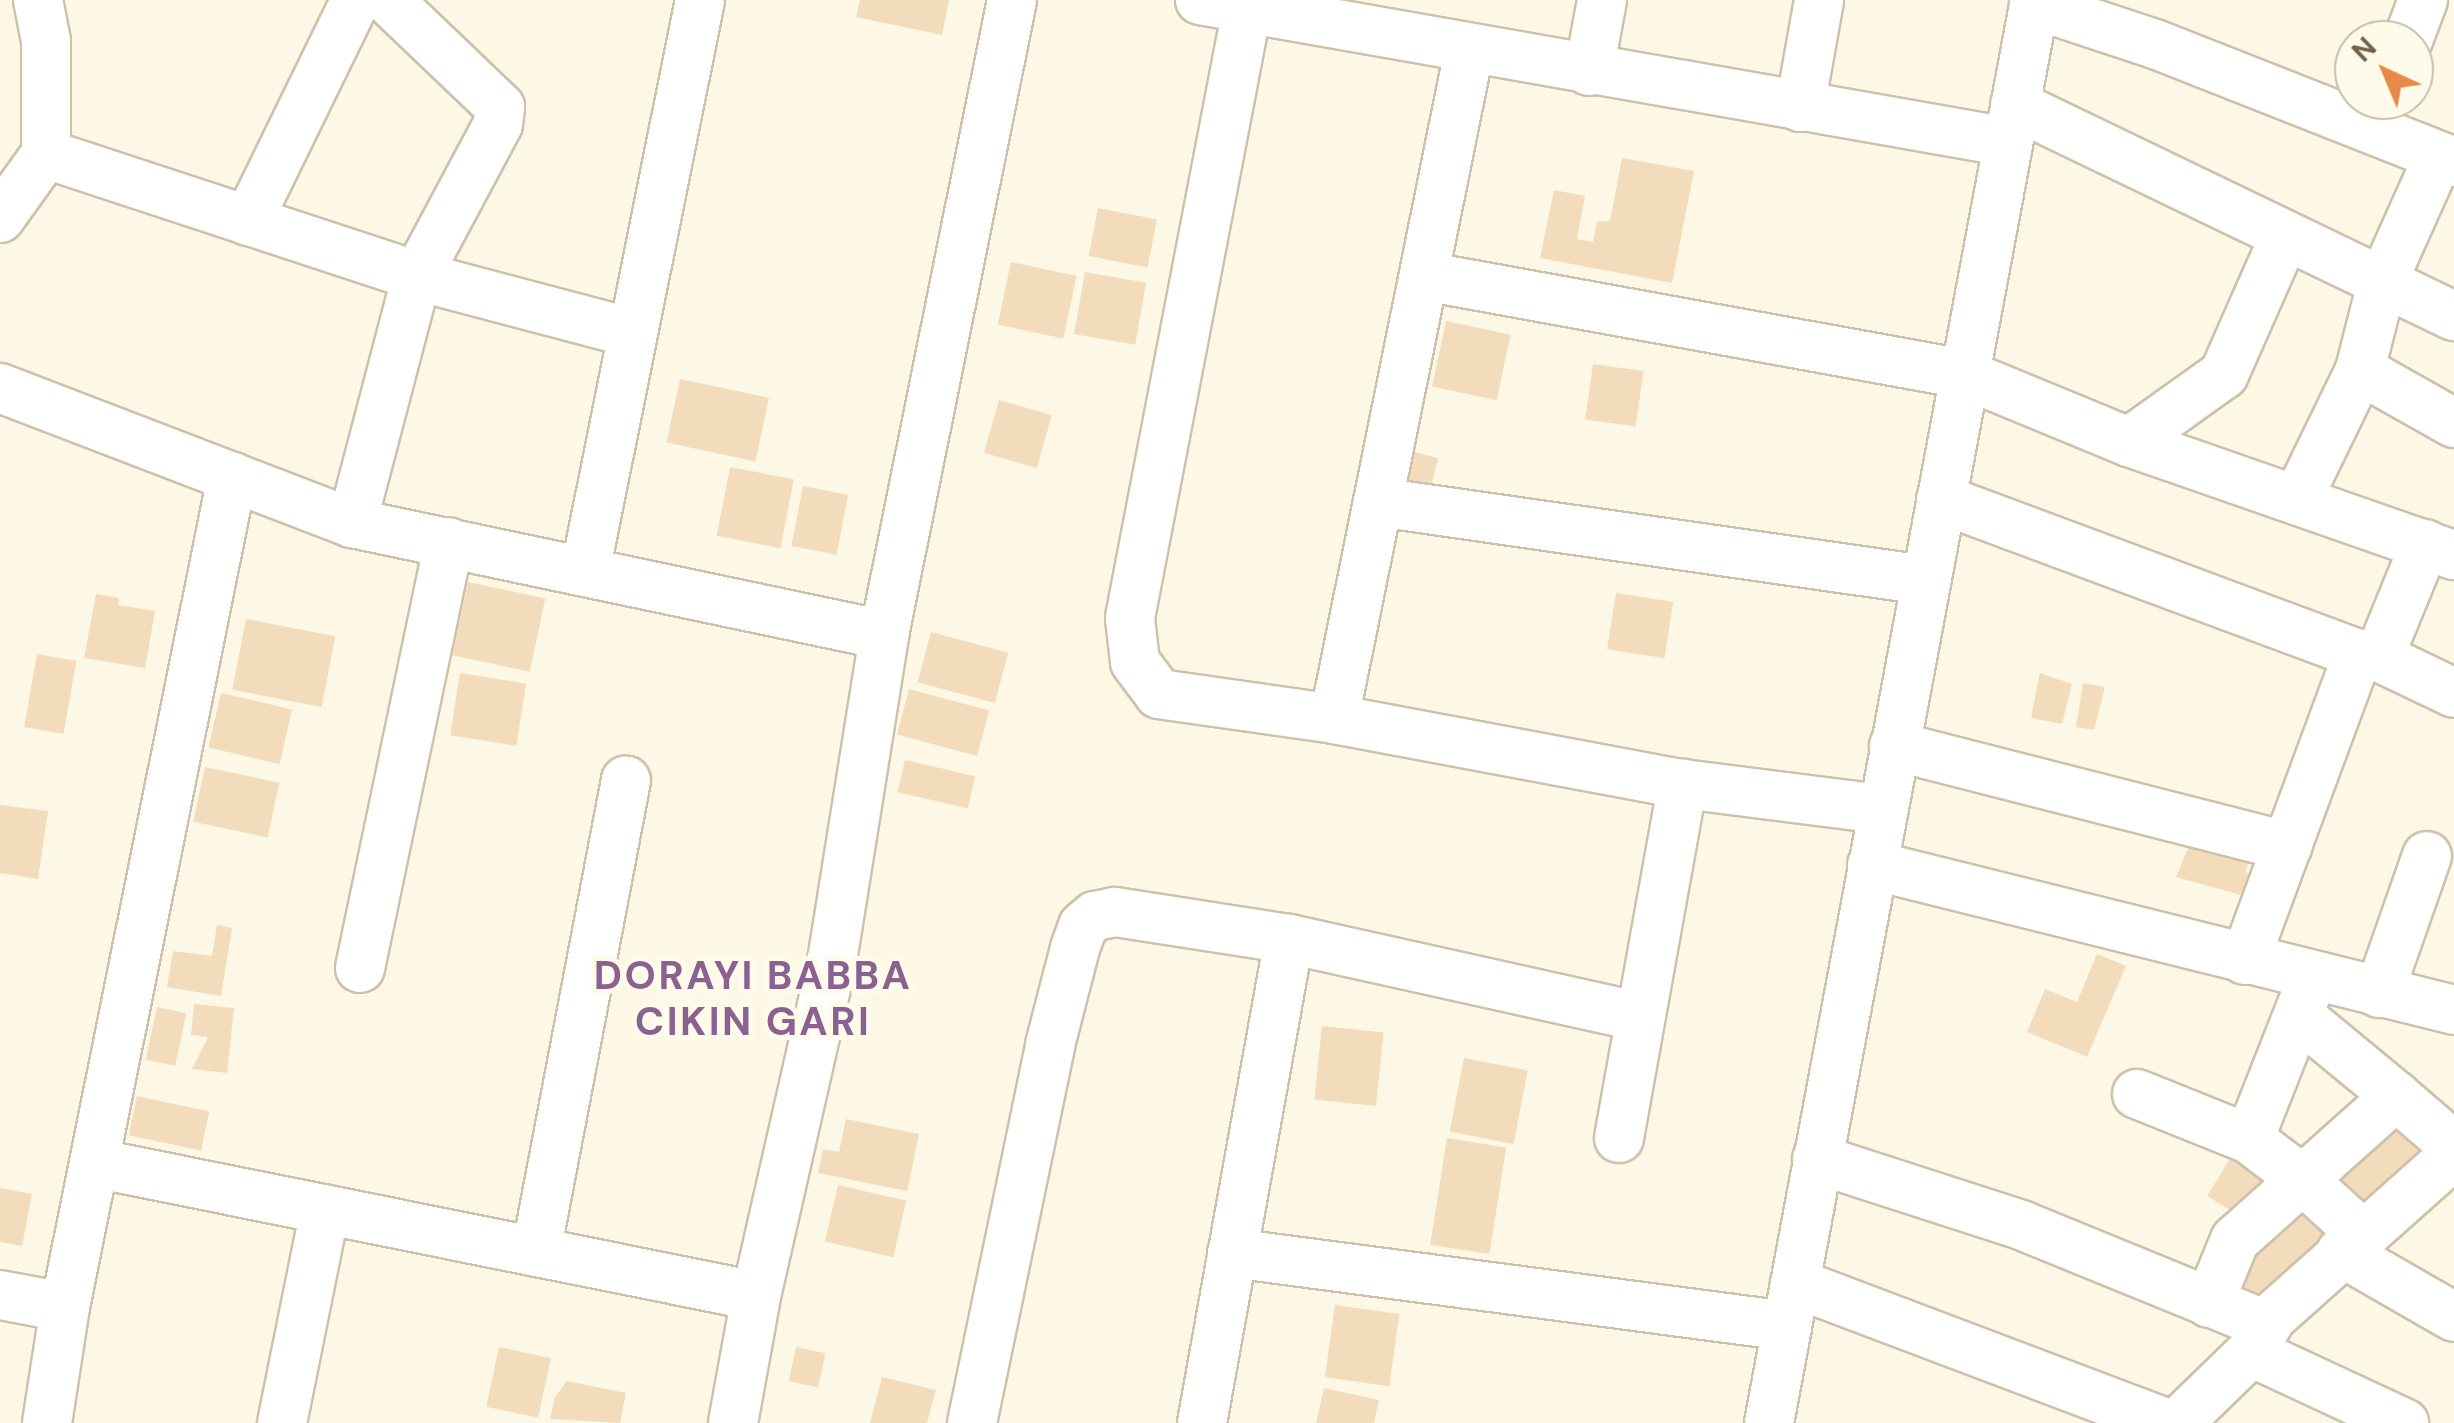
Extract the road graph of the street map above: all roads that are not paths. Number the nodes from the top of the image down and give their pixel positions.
1 (38, 0) edge
2 (356, 0) edge
3 (388, 0) edge
4 (700, 0) edge
5 (1012, 0) edge
6 (1200, 0) edge
7 (1602, 0) edge
8 (1819, 0) edge
9 (2034, 2) edge
10 (1248, 9) junction
11 (1376, 16) edge
12 (1469, 51) junction
13 (1588, 72) junction
14 (2334, 102) edge
15 (1800, 107) junction
16 (2385, 120) edge
17 (2011, 124) junction
18 (46, 154) junction
19 (2446, 160) edge
20 (0, 218) edge
21 (248, 220) junction
22 (2284, 238) junction
23 (418, 276) junction
24 (1424, 276) junction
25 (2382, 283) junction
26 (2454, 316) edge
27 (632, 333) junction
28 (2360, 370) junction
29 (1964, 374) junction
30 (0, 388) edge
31 (2454, 423) edge
32 (2130, 442) junction
33 (232, 477) junction
34 (1940, 499) junction
35 (2297, 500) junction
36 (1378, 502) junction
37 (352, 522) junction
38 (449, 542) junction
39 (2440, 550) edge
40 (586, 572) junction
41 (1925, 580) junction
42 (884, 635) junction
43 (2368, 655) junction
44 (2454, 693) edge
45 (1334, 719) junction
46 (1894, 746) junction
47 (626, 780) dead end
48 (1683, 784) junction
49 (1882, 809) junction
50 (2288, 846) junction
51 (2427, 856) dead end
52 (1872, 864) junction
53 (1289, 939) junction
54 (2245, 960) junction
55 (360, 968) dead end
56 (2379, 992) junction
57 (2306, 997) junction
58 (2454, 1010) edge
59 (1640, 1017) junction
60 (2137, 1094) dead end
61 (2396, 1096) junction
62 (1619, 1138) dead end
63 (2249, 1139) junction
64 (1817, 1160) junction
65 (94, 1163) junction
66 (2448, 1166) edge
67 (2303, 1180) junction
68 (325, 1209) junction
69 (2351, 1243) junction
70 (536, 1252) junction
71 (1232, 1253) junction
72 (0, 1295) edge
73 (756, 1296) junction
74 (2210, 1303) junction
75 (1791, 1305) junction
76 (65, 1307) junction
77 (2454, 1316) edge
78 (2258, 1339) junction
79 (47, 1423) edge
80 (282, 1423) edge
81 (733, 1423) edge
82 (972, 1423) edge
83 (1202, 1423) edge
84 (1770, 1423) edge
85 (2166, 1423) edge
86 (2178, 1423) edge
87 (2404, 1423) edge

1 - 18 street
2 - 21 street
3 - 23 street
4 - 27 street
5 - 42 street
6 - 10 street
7 - 13 street
8 - 15 street
9 - 14 street
9 - 17 street
10 - 11 street
10 - 45 street
11 - 12 street
12 - 13 street
12 - 24 street
13 - 15 street
15 - 17 street
16 - 19 street
17 - 22 street
17 - 29 street
18 - 20 street
18 - 21 street
19 - 25 street
21 - 23 street
22 - 25 street
22 - 32 street
23 - 27 street
23 - 37 street
24 - 29 street
24 - 36 street
25 - 26 street
25 - 28 street
27 - 40 street
28 - 31 street
28 - 35 street
29 - 32 street
29 - 34 street
30 - 33 street
32 - 35 street
33 - 37 street
33 - 65 street
34 - 41 street
34 - 43 street
35 - 39 street
36 - 41 street
36 - 45 street
37 - 38 street
38 - 40 street
38 - 55 street
39 - 43 street
40 - 42 street
41 - 46 street
42 - 73 street
43 - 44 street
43 - 50 street
45 - 48 street
46 - 49 street
46 - 50 street
47 - 70 street
48 - 49 street
48 - 59 street
49 - 52 street
50 - 54 street
51 - 56 street
52 - 54 street
52 - 64 street
53 - 59 street
53 - 71 street
53 - 82 street
54 - 57 street
56 - 57 street
56 - 58 street
57 - 61 street
57 - 63 street
59 - 62 street
60 - 63 street
61 - 66 street
61 - 67 street
63 - 67 street
64 - 74 street
64 - 75 street
65 - 68 street
65 - 76 street
66 - 69 street
67 - 69 street
67 - 74 street
68 - 70 street
68 - 80 street
69 - 77 street
69 - 78 street
70 - 73 street
71 - 75 street
71 - 83 street
72 - 76 street
73 - 81 street
74 - 78 street
75 - 84 street
75 - 85 street
76 - 79 street
78 - 86 street
78 - 87 street

